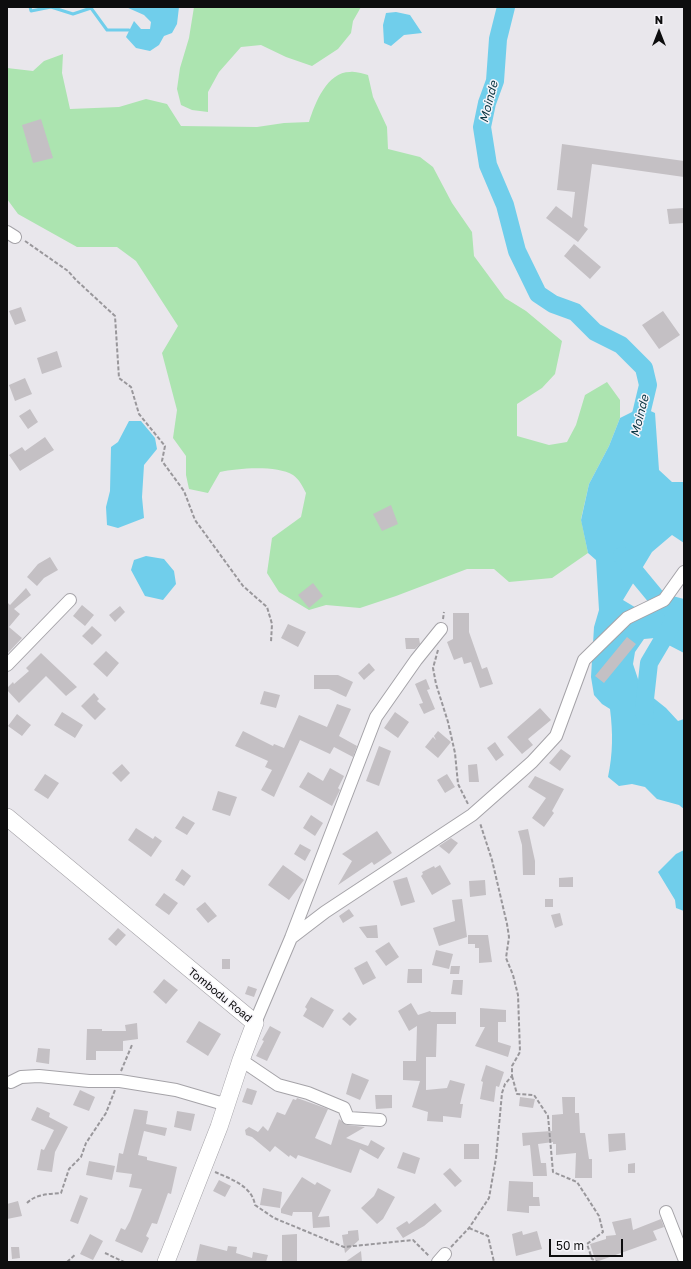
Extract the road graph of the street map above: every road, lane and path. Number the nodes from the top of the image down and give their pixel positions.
1 (11, 234) edge
2 (684, 572) edge
3 (70, 600) dead end
4 (444, 612) dead end
5 (441, 629) junction
6 (271, 642) dead end
7 (7, 665) edge
8 (472, 815) junction
9 (7, 818) edge
10 (291, 938) junction
11 (255, 1023) junction
12 (132, 1045) dead end
13 (240, 1060) junction
14 (512, 1076) junction
15 (120, 1081) junction
16 (10, 1082) dead end
17 (228, 1103) junction
18 (380, 1120) dead end
19 (202, 1170) junction
20 (27, 1203) dead end
21 (666, 1212) dead end
22 (470, 1228) junction
23 (106, 1253) dead end
24 (76, 1254) dead end
25 (438, 1258) edge
26 (684, 1258) edge
27 (67, 1262) edge
28 (124, 1262) edge
29 (166, 1262) edge
30 (494, 1262) edge
31 (598, 1262) edge

1 - 6 path
2 - 8 street
3 - 7 street
4 - 5 path
5 - 8 path
5 - 10 street
8 - 10 street
8 - 14 path
9 - 11 main road, Tombodu Road
10 - 11 street
11 - 13 main road, Tombodu Road
12 - 15 path
13 - 17 main road, Tombodu Road
13 - 18 street
14 - 22 path
14 - 31 path
15 - 16 street
15 - 17 street
15 - 20 path
17 - 19 main road, Tombodu Road
19 - 25 path
19 - 29 main road, Tombodu Road
21 - 26 street
22 - 25 path
22 - 30 path
23 - 28 path
24 - 27 path

